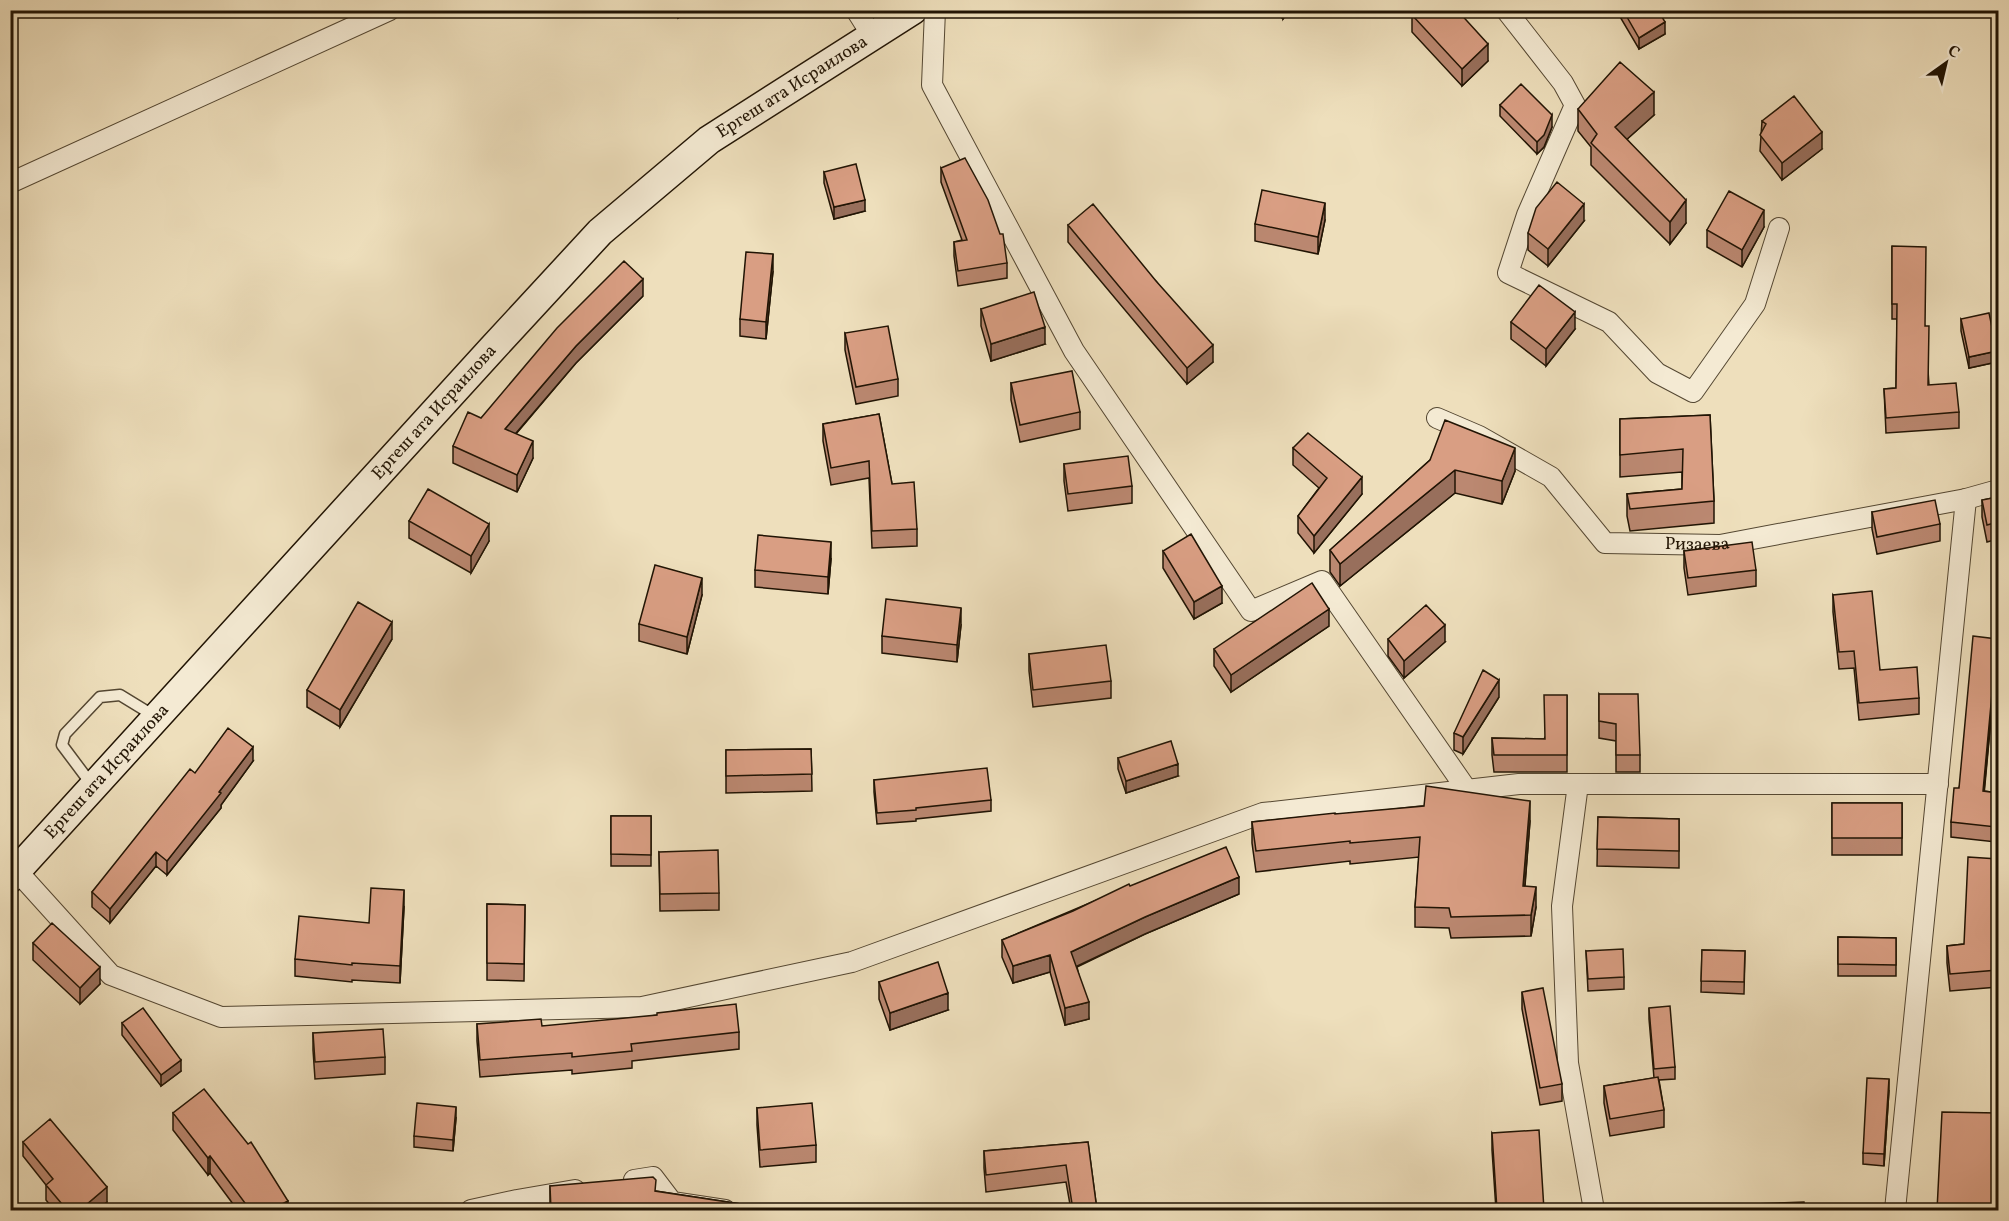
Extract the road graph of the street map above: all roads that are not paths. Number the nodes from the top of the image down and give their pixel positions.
1 (390, 10) edge
2 (856, 10) edge
3 (914, 10) edge
4 (935, 10) edge
5 (1506, 10) edge
6 (873, 37) junction
7 (10, 183) edge
8 (1779, 228) dead end
9 (1437, 418) dead end
10 (1998, 490) edge
11 (1966, 499) junction
12 (157, 718) junction
13 (1578, 784) junction
14 (1938, 784) junction
15 (94, 787) junction
16 (1467, 790) junction
17 (14, 875) edge
18 (619, 1183) edge
19 (596, 1186) edge
20 (471, 1210) edge
21 (725, 1210) edge
22 (1594, 1210) edge
23 (1895, 1210) edge

1 - 7 street
2 - 6 street
3 - 6 main road, Ергеш ата Исраилова
4 - 16 street
5 - 8 street
6 - 12 main road, Ергеш ата Исраилова
9 - 11 street, Ризаева
10 - 11 street, Ризаева
11 - 14 street
12 - 15 main road, Ергеш ата Исраилова
12 - 15 lane
13 - 14 street
13 - 16 street
13 - 22 street
14 - 23 street
15 - 17 main road, Ергеш ата Исраилова
16 - 17 street
18 - 21 street
19 - 20 street

